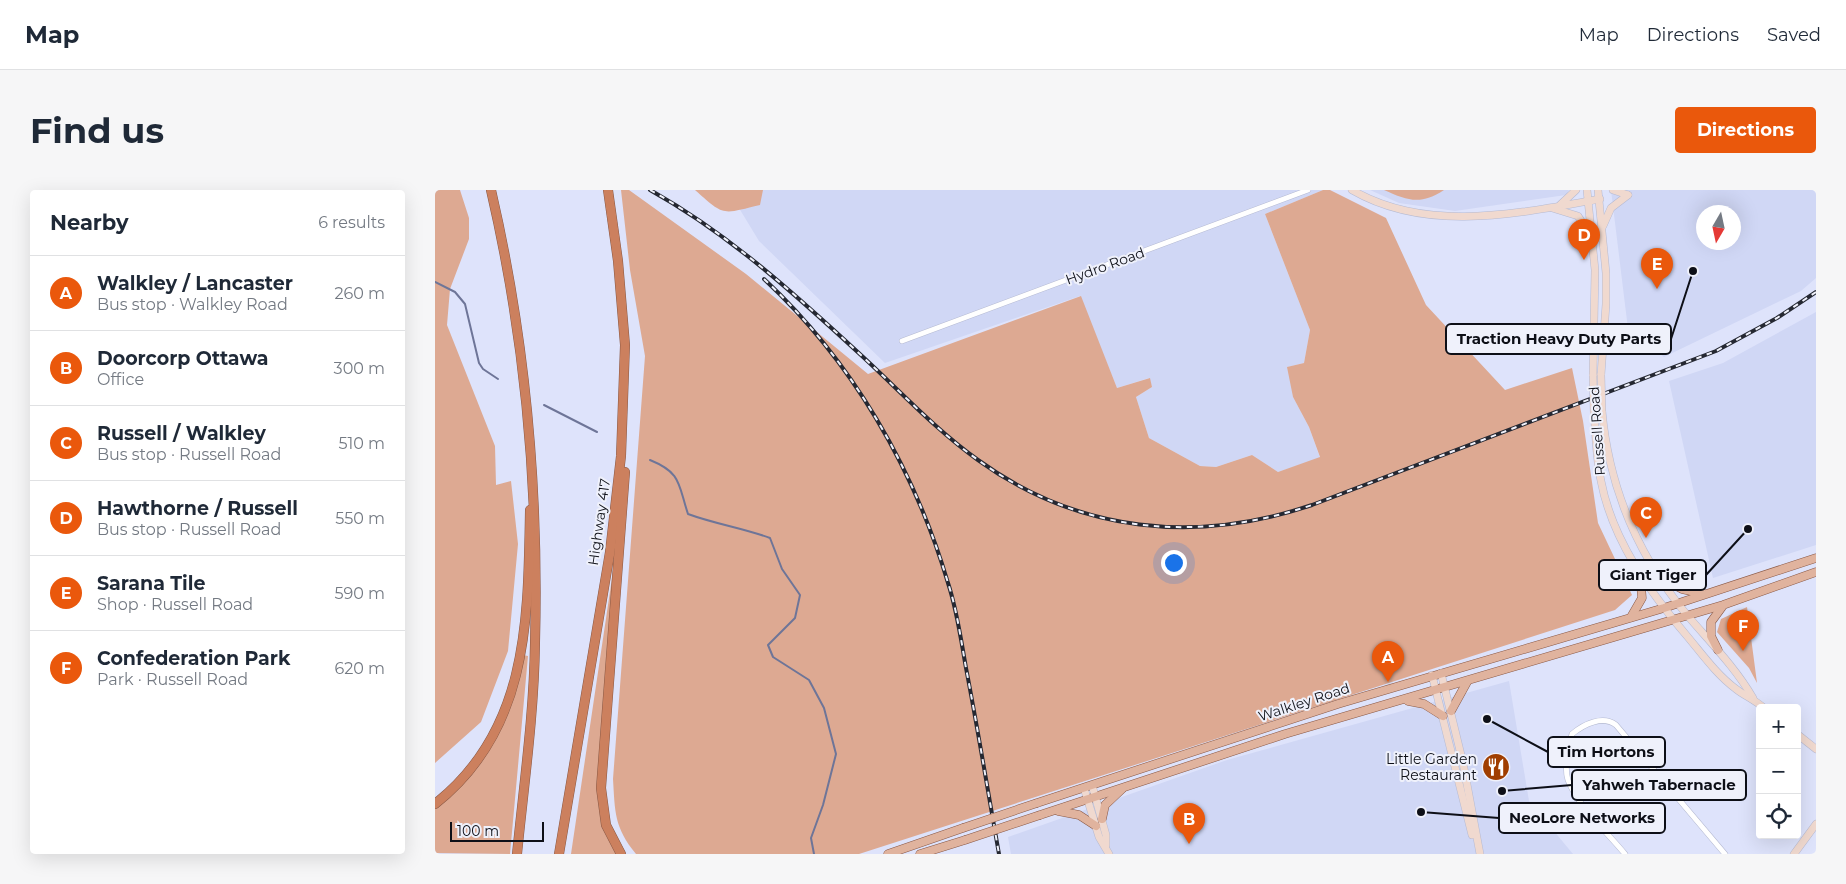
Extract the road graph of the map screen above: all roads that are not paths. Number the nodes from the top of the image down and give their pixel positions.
1 (491, 190) edge
2 (1308, 190) edge
3 (1352, 190) edge
4 (1576, 190) edge
5 (1587, 190) edge
6 (1599, 190) edge
7 (1613, 190) edge
8 (609, 193) edge
9 (1600, 199) junction
10 (1588, 201) junction
11 (1560, 206) junction
12 (1547, 207) junction
13 (1603, 229) junction
14 (1593, 240) junction
15 (901, 341) dead end
16 (625, 372) junction
17 (1598, 412) junction
18 (532, 447) junction
19 (1816, 558) edge
20 (1816, 572) edge
21 (1640, 574) junction
22 (1660, 577) junction
23 (1705, 594) junction
24 (1678, 603) junction
25 (1723, 606) junction
26 (1664, 608) junction
27 (1688, 616) junction
28 (1631, 617) junction
29 (1673, 620) junction
30 (1718, 650) junction
31 (1441, 673) junction
32 (1433, 675) junction
33 (1467, 682) junction
34 (1445, 688) junction
35 (1436, 690) junction
36 (1753, 698) junction
37 (1404, 700) junction
38 (1760, 704) edge
39 (1451, 711) junction
40 (1443, 716) junction
41 (1801, 737) edge
42 (1816, 749) edge
43 (1088, 786) junction
44 (1126, 786) junction
45 (1091, 798) junction
46 (435, 804) edge
47 (1051, 811) junction
48 (1471, 818) junction
49 (1102, 819) junction
50 (1816, 824) edge
51 (1096, 826) junction
52 (1106, 845) junction
53 (517, 854) edge
54 (559, 854) edge
55 (621, 854) edge
56 (888, 854) edge
57 (921, 854) edge
58 (1109, 854) edge
59 (1479, 854) edge
60 (1625, 854) edge
61 (1725, 854) edge
62 (1794, 854) edge

1 - 18 highway
2 - 15 street, Hydro Road
3 - 12 main road
4 - 11 main road
5 - 10 main road, Russell Road
6 - 9 main road, Russell Road
7 - 13 main road
8 - 16 highway, Highway 417
9 - 10 main road
9 - 13 main road, Russell Road
10 - 11 main road
10 - 14 main road, Russell Road
11 - 12 main road
12 - 14 main road
13 - 17 main road, Russell Road, bridge
14 - 17 main road, Russell Road, bridge
16 - 54 highway, Highway 417
16 - 55 highway
17 - 21 main road, Russell Road
17 - 22 main road, Russell Road
18 - 46 highway
18 - 53 highway
19 - 23 main road, Walkley Road
20 - 25 main road, Walkley Road
21 - 26 main road, Russell Road
21 - 28 main road
22 - 23 main road
22 - 24 main road, Russell Road
23 - 24 main road, Walkley Road
24 - 26 main road, Walkley Road
24 - 27 main road, Russell Road
25 - 27 main road, Walkley Road
25 - 30 main road
26 - 28 main road, Walkley Road
26 - 29 main road, Russell Road
27 - 29 main road, Walkley Road
27 - 30 main road, Russell Road
28 - 31 main road, Walkley Road
29 - 33 main road, Walkley Road
29 - 36 main road, Russell Road
30 - 36 main road, Russell Road
31 - 32 main road, Walkley Road
31 - 34 main road
32 - 35 main road
32 - 43 main road, Walkley Road
33 - 34 main road, Walkley Road
33 - 39 main road
34 - 35 main road, Walkley Road
34 - 39 main road
35 - 37 main road, Walkley Road
35 - 40 main road
36 - 38 main road, Russell Road
37 - 40 main road
37 - 44 main road, Walkley Road
39 - 48 main road
40 - 48 main road
41 - 42 main road
43 - 45 main road
43 - 56 main road, Walkley Road, bridge
44 - 45 main road, Walkley Road
44 - 49 main road
45 - 47 main road, Walkley Road
45 - 49 main road
45 - 51 main road
47 - 51 main road
47 - 57 main road, Walkley Road, bridge
48 - 59 main road
49 - 52 main road
50 - 62 main road
51 - 52 main road
52 - 58 main road
60 - 61 street

